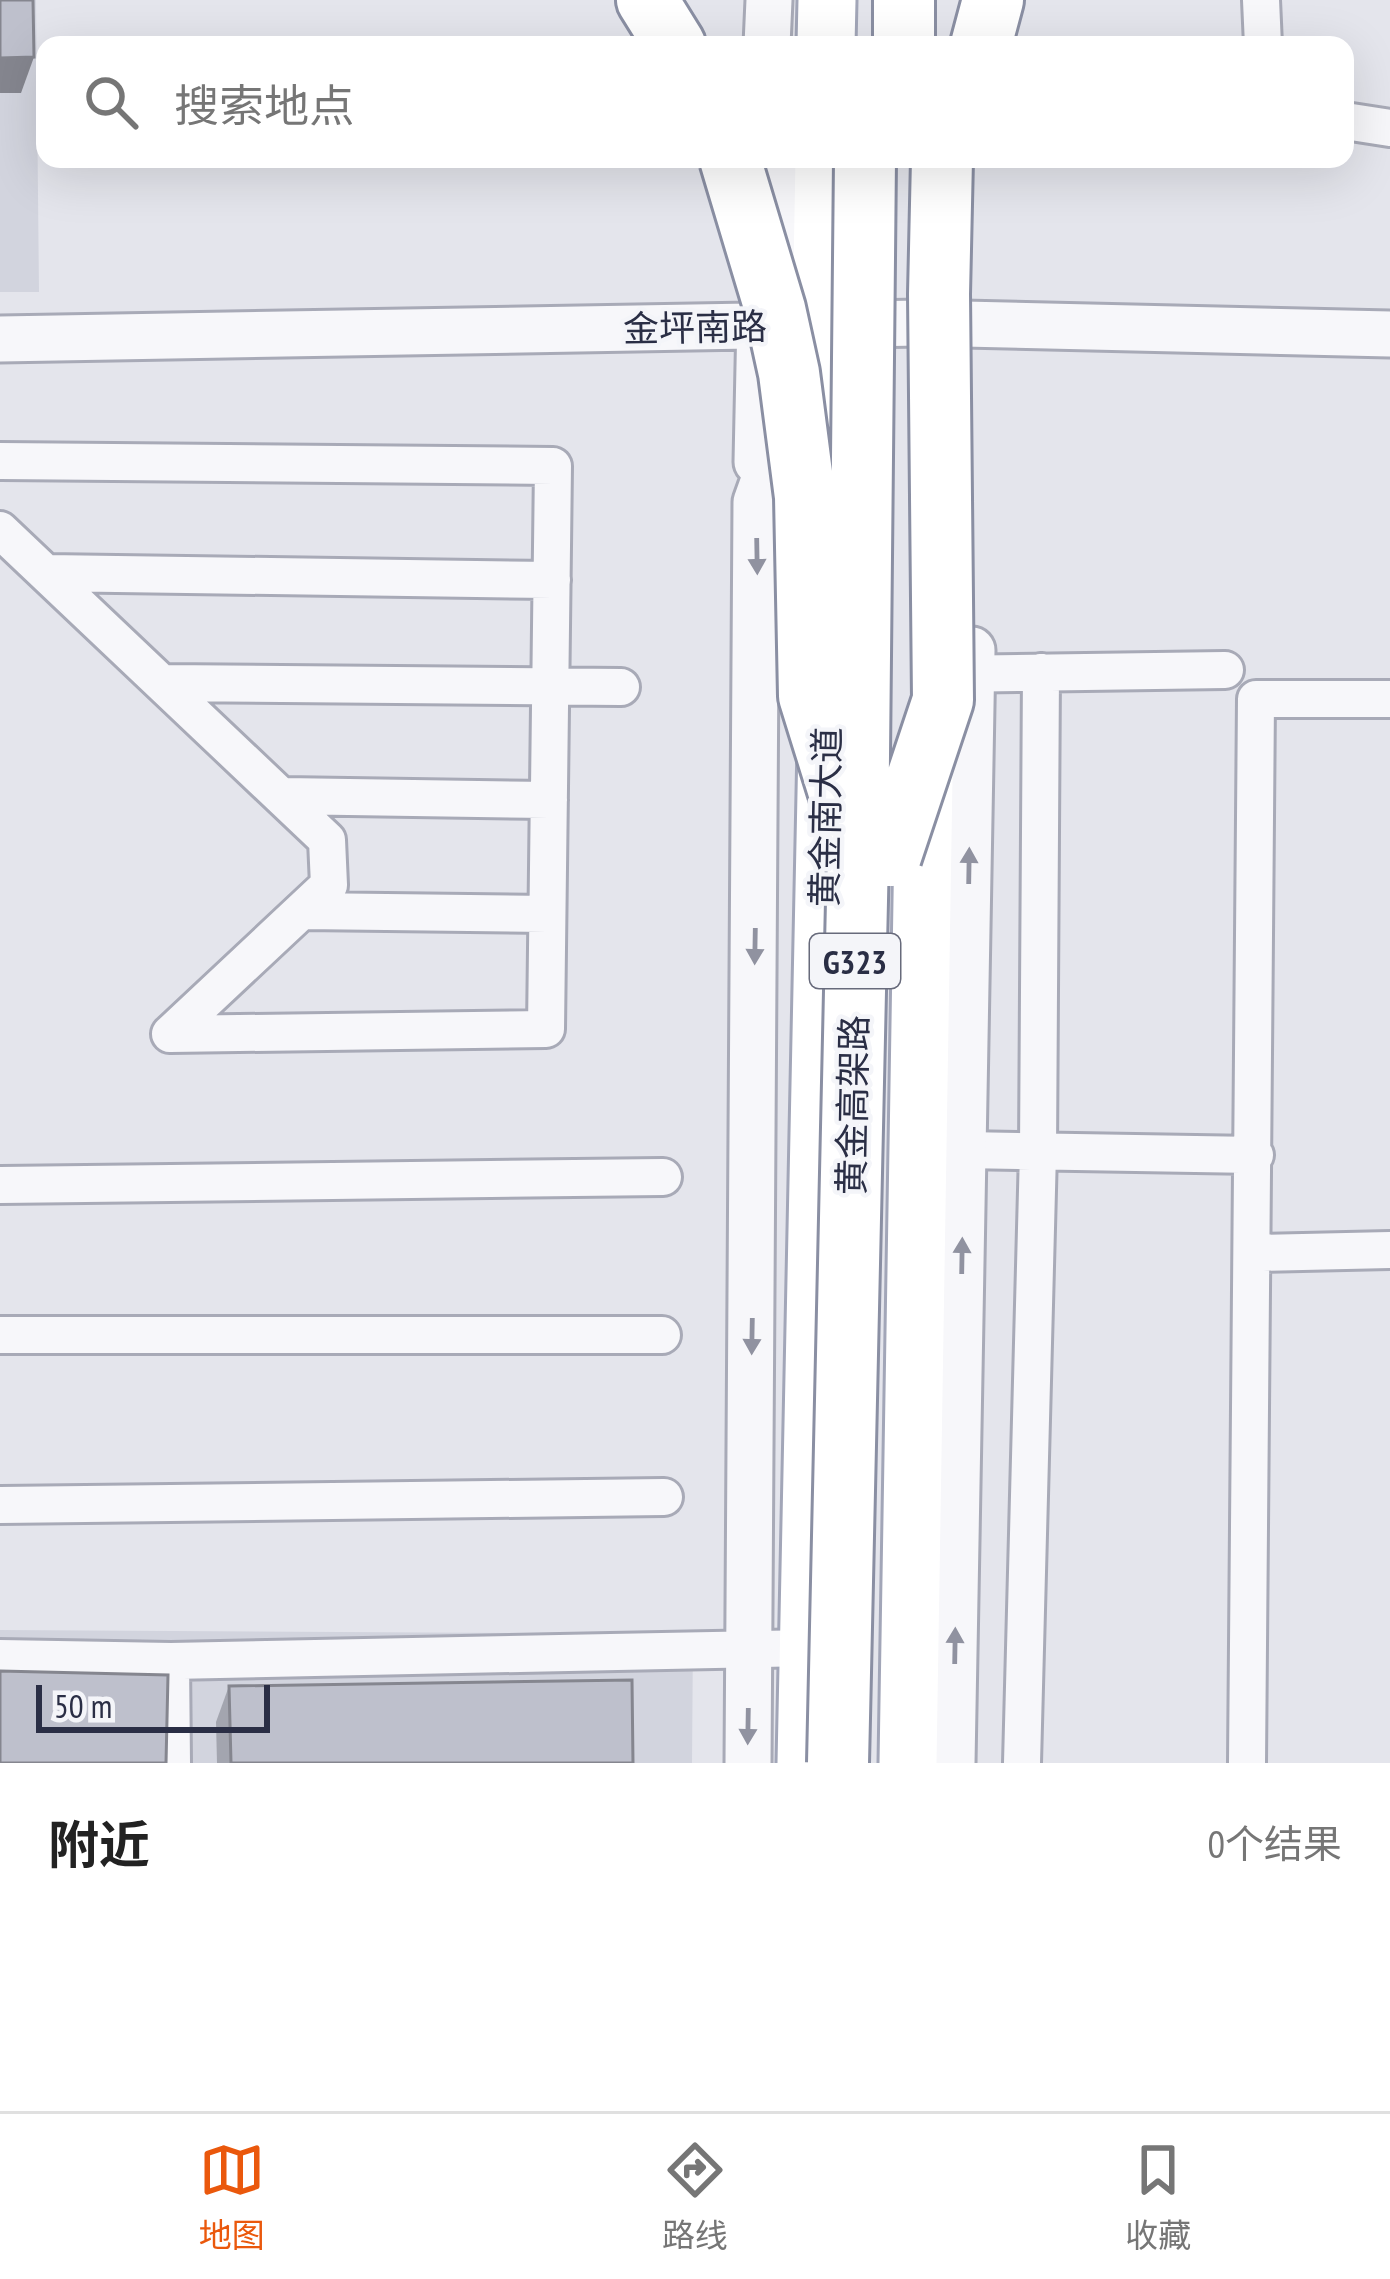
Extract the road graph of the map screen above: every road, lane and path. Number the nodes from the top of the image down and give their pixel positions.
1 (647, 0) edge
2 (668, 0) edge
3 (769, 0) edge
4 (827, 0) edge
5 (866, 0) edge
6 (904, 0) edge
7 (926, 0) edge
8 (961, 0) edge
9 (982, 0) edge
10 (993, 0) edge
11 (1262, 0) edge
12 (669, 36) edge
13 (683, 36) edge
14 (767, 36) edge
15 (826, 36) edge
16 (866, 36) edge
17 (904, 36) edge
18 (925, 36) edge
19 (960, 36) edge
20 (981, 36) edge
21 (983, 36) edge
22 (1263, 36) edge
23 (1354, 122) edge
24 (1390, 128) edge
25 (733, 168) edge
26 (767, 168) edge
27 (770, 168) edge
28 (824, 168) edge
29 (865, 168) edge
30 (902, 168) edge
31 (924, 168) edge
32 (942, 168) edge
33 (956, 168) edge
34 (939, 323) junction
35 (820, 324) junction
36 (760, 326) junction
37 (1390, 334) edge
38 (0, 339) edge
39 (0, 461) edge
40 (756, 502) junction
41 (0, 530) edge
42 (46, 573) junction
43 (552, 580) junction
44 (1225, 670) dead end
45 (1041, 672) junction
46 (949, 674) junction
47 (163, 683) junction
48 (550, 686) junction
49 (621, 687) dead end
50 (1390, 699) edge
51 (284, 796) junction
52 (549, 800) junction
53 (874, 855) junction
54 (304, 911) junction
55 (547, 914) junction
56 (964, 1150) junction
57 (1038, 1152) junction
58 (1255, 1155) junction
59 (663, 1177) dead end
60 (0, 1186) edge
61 (1390, 1250) edge
62 (1254, 1253) junction
63 (0, 1334) edge
64 (662, 1334) dead end
65 (664, 1497) dead end
66 (0, 1505) edge
67 (749, 1648) junction
68 (808, 1648) junction
69 (0, 1658) edge
70 (171, 1661) junction
71 (172, 1763) edge
72 (748, 1763) edge
73 (806, 1763) edge
74 (838, 1763) edge
75 (877, 1763) edge
76 (908, 1763) edge
77 (952, 1763) edge
78 (1022, 1763) edge
79 (1247, 1763) edge

1 - 12 highway
2 - 13 highway
3 - 14 street
4 - 15 main road
5 - 16 highway
6 - 17 highway
7 - 18 main road
8 - 19 street
9 - 20 highway
10 - 21 highway
11 - 22 street
23 - 24 street
25 - 53 highway, bridge
26 - 36 street
27 - 35 street
28 - 35 main road, 黄金南大道
29 - 53 highway, 黄金高架路 / G323, bridge
30 - 53 highway, 黄金高架路 / G323
31 - 34 main road
32 - 53 highway, bridge
33 - 34 street
34 - 35 street, 金坪南路
34 - 37 street, 金坪南路
34 - 46 main road
34 - 46 street
35 - 36 street, 金坪南路
35 - 40 street
35 - 68 main road, 黄金南大道
36 - 38 street, 金坪南路
36 - 40 street
39 - 43 street
40 -> 67 street
41 - 42 street
42 - 43 street
42 - 47 street
43 - 48 street
44 - 45 street
45 - 46 street
45 - 57 street
56 -> 46 street
46 - 76 main road
47 - 48 street
47 - 51 street
48 - 49 street
48 - 52 street
50 - 58 street
51 - 52 street
51 - 54 street
52 - 55 street
53 - 74 highway, 黄金高架路 / G323, bridge
53 - 75 highway, 黄金高架路 / G323
54 - 55 street
54 - 55 street
56 - 57 street
77 -> 56 street
57 - 58 street
57 - 78 street
58 - 62 street
59 - 60 street
61 - 62 street
62 - 79 street
63 - 64 street
65 - 66 street
67 - 68 street
67 - 70 street
67 -> 72 street
68 - 73 main road, 黄金南大道
69 - 70 street
70 - 71 street

